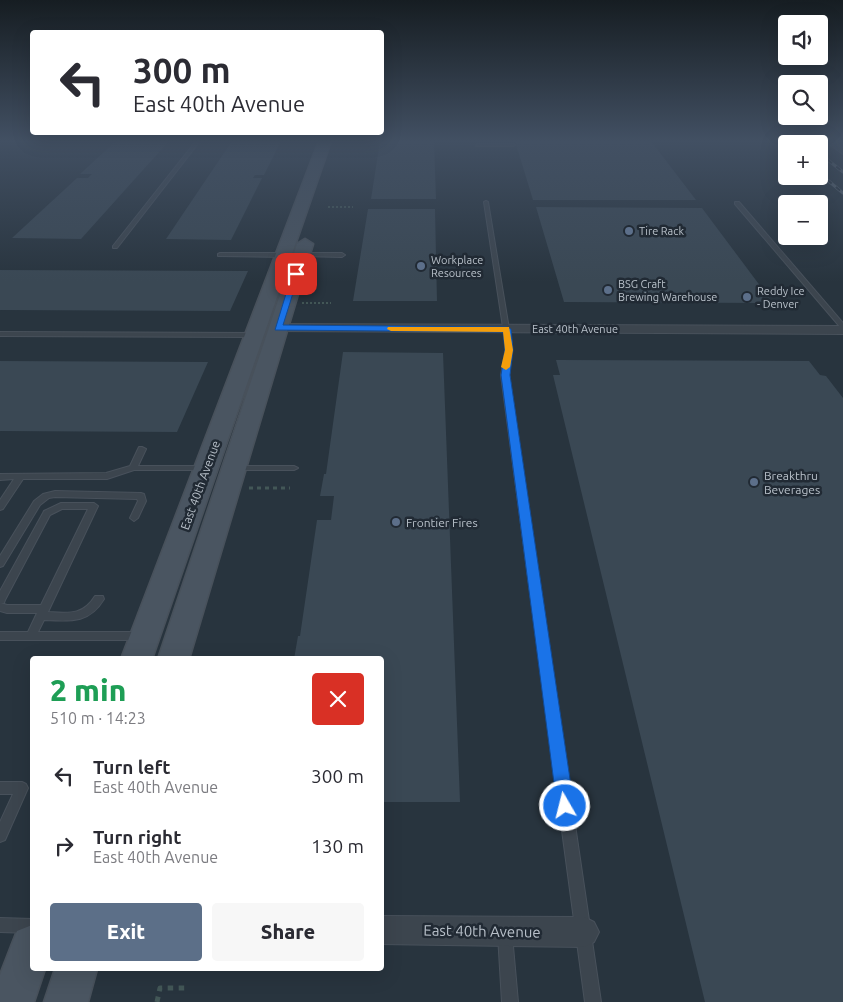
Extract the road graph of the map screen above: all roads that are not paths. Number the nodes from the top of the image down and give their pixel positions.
1 (161, 188) edge
2 (312, 188) edge
3 (486, 202) dead end
4 (737, 203) dead end
5 (310, 229) dead end
6 (115, 247) dead end
7 (220, 255) dead end
8 (293, 255) junction
9 (342, 255) dead end
10 (268, 298) junction
11 (278, 328) junction
12 (506, 329) junction
13 (843, 329) edge
14 (0, 334) edge
15 (255, 335) junction
16 (142, 449) dead end
17 (133, 468) junction
18 (205, 468) junction
19 (294, 468) dead end
20 (0, 477) edge
21 (20, 477) junction
22 (241, 478) junction
23 (0, 507) edge
24 (134, 518) dead end
25 (0, 564) edge
26 (99, 599) dead end
27 (0, 600) edge
28 (0, 607) edge
29 (42, 612) junction
30 (0, 636) edge
31 (31, 636) junction
32 (140, 647) edge
33 (174, 656) edge
34 (0, 788) edge
35 (0, 836) edge
36 (0, 925) edge
37 (30, 926) edge
38 (384, 930) edge
39 (505, 931) junction
40 (584, 932) junction
41 (30, 952) edge
42 (75, 971) edge
43 (12, 1002) edge
44 (66, 1002) edge
45 (510, 1002) edge
46 (593, 1002) edge

1 - 6 lane
2 - 8 street, East 40th Avenue
3 - 12 lane
4 - 13 lane
5 - 8 street, East 40th Avenue
7 - 8 lane
8 - 9 lane
8 - 10 street, East 40th Avenue
8 - 11 street, East 40th Avenue
10 - 11 street
10 - 15 street, East 40th Avenue
11 - 12 street, East 40th Avenue
11 - 22 street, East 40th Avenue
12 - 13 street, East 40th Avenue
12 - 40 lane
14 - 15 lane
15 - 18 street, East 40th Avenue
16 - 17 lane
17 - 18 lane
17 - 21 lane
18 - 22 street
18 - 32 street, East 40th Avenue
19 - 22 lane
20 - 21 lane
21 - 23 lane
22 - 33 street, East 40th Avenue
24 - 25 lane
26 - 29 lane
27 - 29 lane
28 - 29 lane
29 - 31 lane
30 - 31 lane
31 - 32 lane
34 - 35 lane
36 - 37 lane
38 - 39 street, East 40th Avenue
39 - 40 street, East 40th Avenue
39 - 45 lane
40 - 46 lane
41 - 43 street
42 - 44 street

